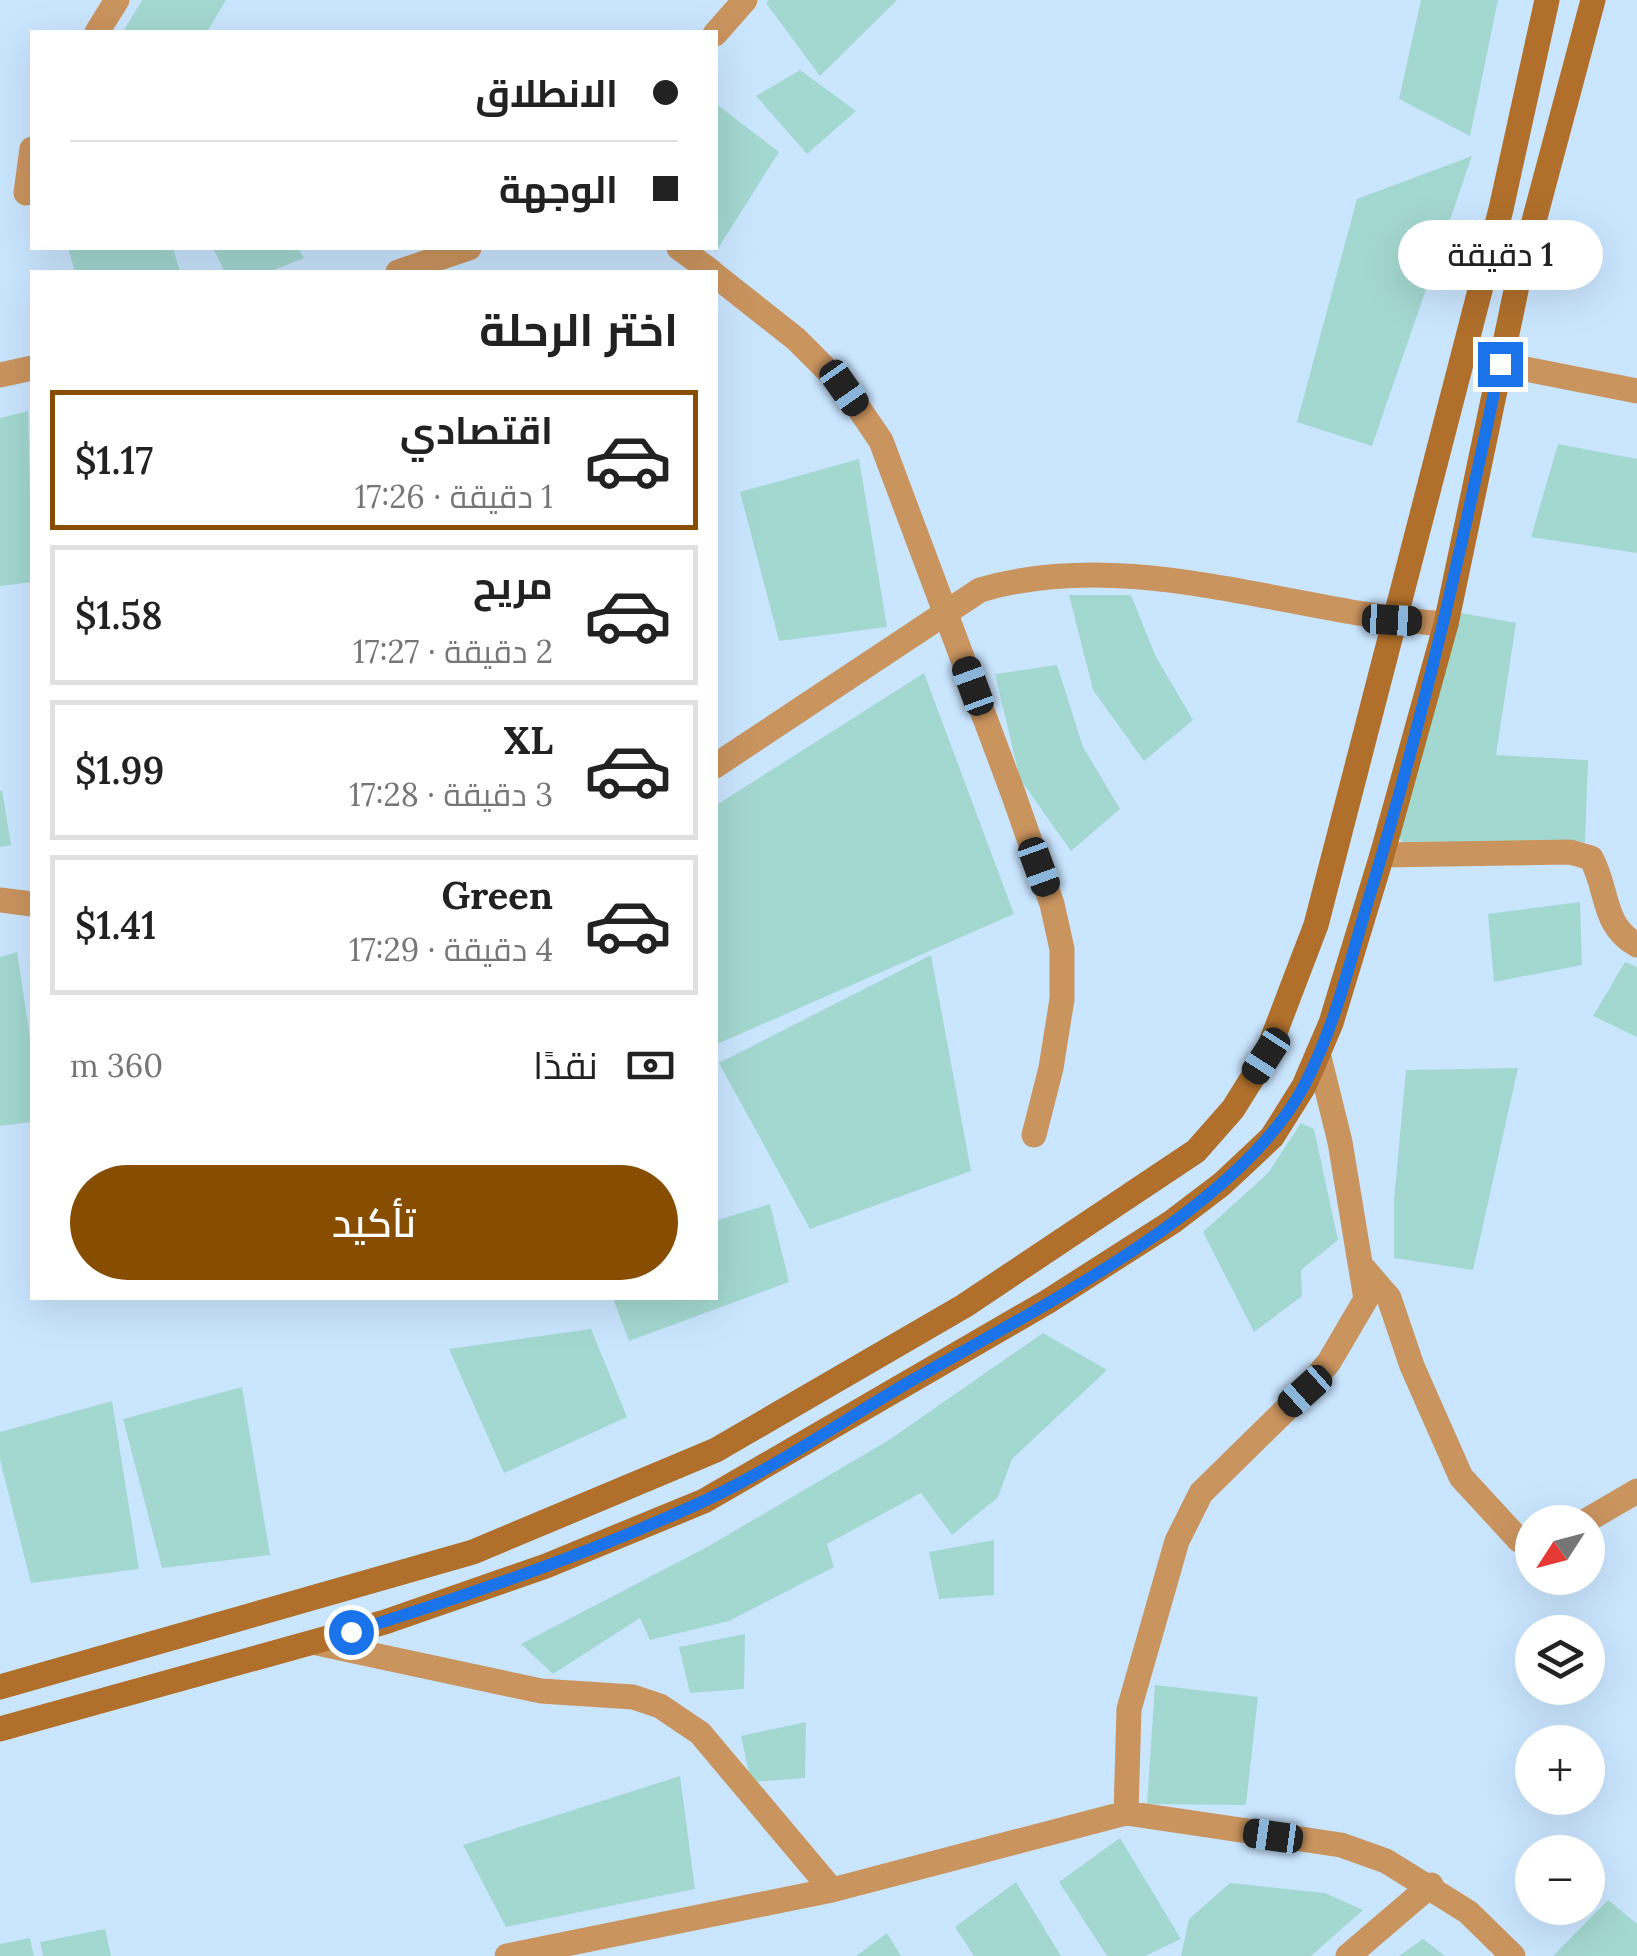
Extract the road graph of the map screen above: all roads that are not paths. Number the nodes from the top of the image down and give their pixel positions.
1 (116, 0) edge
2 (745, 0) edge
3 (1547, 0) edge
4 (1593, 0) edge
5 (97, 30) edge
6 (718, 31) edge
7 (30, 164) edge
8 (26, 194) dead end
9 (463, 250) edge
10 (682, 250) edge
11 (404, 270) edge
12 (709, 270) edge
13 (718, 277) edge
14 (1500, 364) junction
15 (30, 368) edge
16 (0, 375) edge
17 (1637, 392) edge
18 (946, 614) junction
19 (1392, 620) junction
20 (1446, 624) junction
21 (718, 764) edge
22 (1382, 855) junction
23 (0, 900) edge
24 (30, 904) edge
25 (1637, 944) edge
26 (1318, 1053) junction
27 (1034, 1135) dead end
28 (1364, 1269) junction
29 (1637, 1491) edge
30 (1605, 1510) edge
31 (1515, 1535) edge
32 (186, 1637) junction
33 (317, 1643) junction
34 (198, 1676) junction
35 (0, 1687) edge
36 (0, 1729) edge
37 (1126, 1812) junction
38 (1432, 1885) junction
39 (832, 1890) junction
40 (508, 1956) edge
41 (1348, 1956) edge
42 (1513, 1956) edge

1 - 5 street
2 - 6 street
3 - 19 street
4 - 14 street
7 - 8 street
9 - 11 street
10 - 12 street
13 - 18 street
14 - 17 street
14 - 20 street
15 - 16 street
18 - 19 street
18 - 21 street
18 - 27 street
19 - 20 street
19 - 32 street
20 - 22 street
22 - 25 street
22 - 26 street
23 - 24 street
26 - 28 street
26 - 33 street
28 - 31 street
28 - 37 street
29 - 30 street
32 - 34 street
32 - 35 street
33 - 34 street
33 - 39 street
34 - 36 street
37 - 38 street
37 - 39 street
38 - 41 street
38 - 42 street
39 - 40 street

